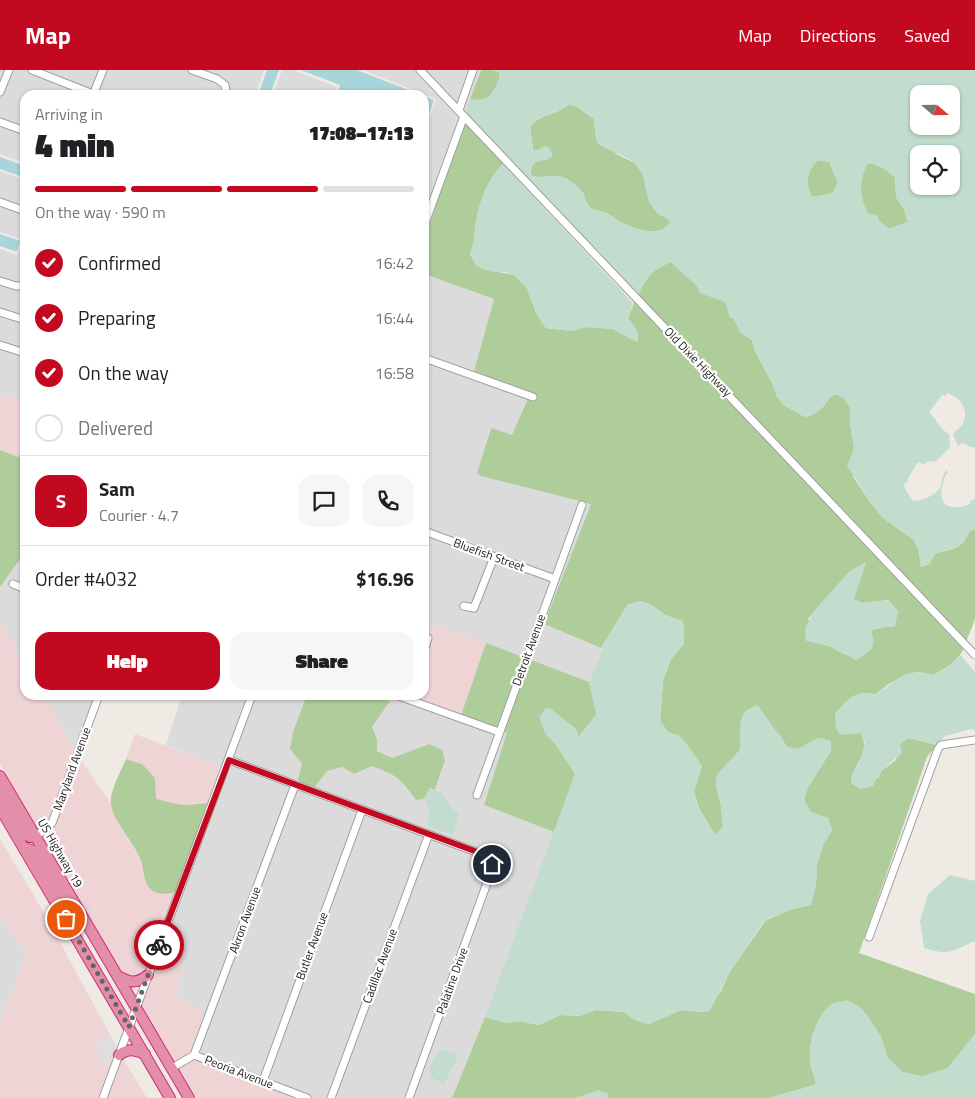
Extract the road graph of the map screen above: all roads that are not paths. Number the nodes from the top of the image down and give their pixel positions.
1 (8, 70) edge
2 (32, 70) edge
3 (103, 70) edge
4 (192, 70) edge
5 (420, 70) edge
6 (474, 70) edge
7 (81, 90) edge
8 (95, 90) edge
9 (226, 90) edge
10 (0, 92) edge
11 (462, 113) junction
12 (0, 122) edge
13 (20, 129) edge
14 (0, 202) edge
15 (20, 209) edge
16 (429, 211) edge
17 (0, 281) edge
18 (20, 285) edge
19 (0, 312) edge
20 (20, 318) edge
21 (0, 345) edge
22 (20, 351) edge
23 (429, 360) edge
24 (534, 398) dead end
25 (582, 505) dead end
26 (429, 533) edge
27 (494, 557) junction
28 (555, 579) junction
29 (13, 584) dead end
30 (20, 586) edge
31 (464, 606) dead end
32 (975, 655) edge
33 (97, 700) edge
34 (250, 700) edge
35 (415, 700) edge
36 (499, 732) junction
37 (975, 740) edge
38 (229, 760) junction
39 (0, 776) edge
40 (295, 785) junction
41 (0, 792) edge
42 (477, 795) dead end
43 (0, 808) edge
44 (362, 810) junction
45 (429, 834) junction
46 (36, 836) junction
47 (23, 847) junction
48 (76, 905) junction
49 (869, 937) dead end
50 (148, 975) junction
51 (117, 976) junction
52 (136, 1007) junction
53 (129, 1027) junction
54 (145, 1054) junction
55 (119, 1055) junction
56 (194, 1055) junction
57 (172, 1068) junction
58 (262, 1081) junction
59 (103, 1098) edge
60 (170, 1098) edge
61 (189, 1098) edge
62 (307, 1098) edge
63 (331, 1098) edge
64 (409, 1098) edge

1 - 10 street
2 - 7 street
3 - 8 street
4 - 9 street
5 - 11 street, Old Dixie Highway
6 - 11 street
11 - 16 street
11 - 32 street, Old Dixie Highway
12 - 13 street
14 - 15 street
17 - 18 street
19 - 20 street
21 - 22 street
23 - 24 street
25 - 28 street, Detroit Avenue
26 - 27 street, Bluefish Street
27 - 28 street, Bluefish Street
27 - 31 street
28 - 36 street, Detroit Avenue
29 - 30 street
33 - 46 street, Maryland Avenue
34 - 38 street
35 - 36 street
36 - 42 street, Detroit Avenue
37 - 49 street
38 - 40 street
38 - 50 street
39 - 46 highway, US Highway 19
40 - 44 street
40 - 56 street, Akron Avenue
41 - 46 highway
43 - 47 highway
44 - 45 street
44 - 58 street, Butler Avenue
45 - 63 street, Cadillac Avenue
45 - 64 street, Palatine Drive
46 - 48 highway, US Highway 19
47 - 48 highway
47 - 53 highway
48 - 51 highway, US Highway 19
50 - 51 highway
50 - 52 street
51 - 52 highway, US Highway 19
52 - 53 street
52 - 57 highway, US Highway 19
53 - 54 highway
53 - 55 street
54 - 55 highway
54 - 60 highway
55 - 59 street
56 - 57 street, Peoria Avenue
56 - 58 street, Peoria Avenue
57 - 61 highway, US Highway 19
58 - 62 street, Peoria Avenue

